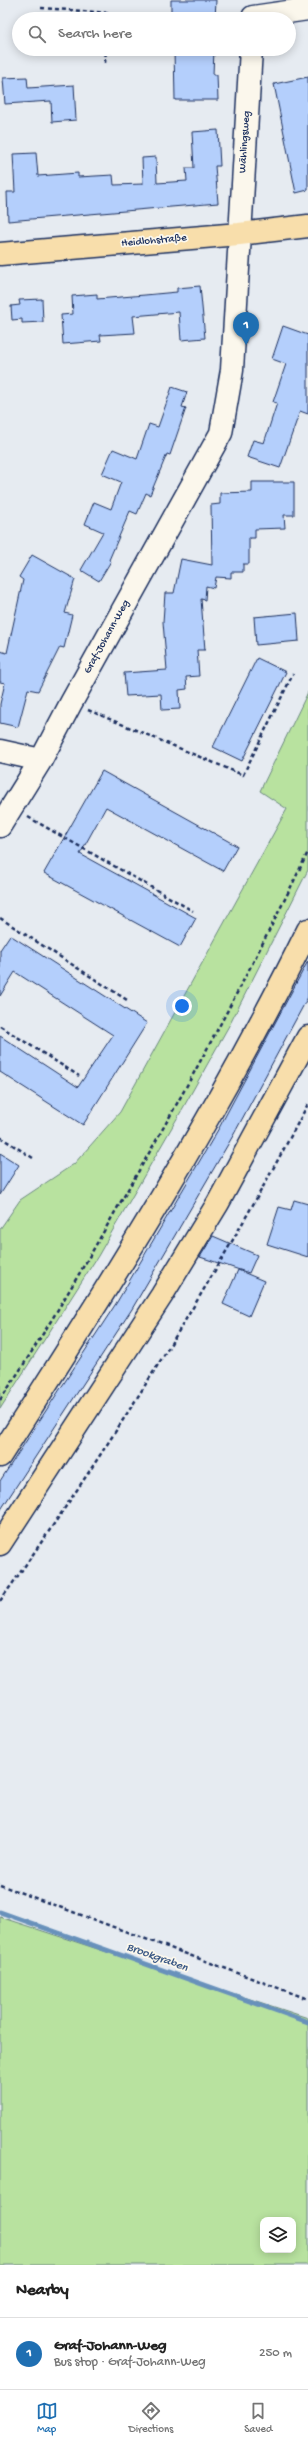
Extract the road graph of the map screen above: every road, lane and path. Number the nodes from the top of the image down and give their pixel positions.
1 (41, 8) dead end
2 (308, 9) edge
3 (95, 12) edge
4 (253, 12) edge
5 (105, 56) edge
6 (251, 56) edge
7 (104, 63) dead end
8 (308, 226) edge
9 (239, 234) junction
10 (0, 254) edge
11 (293, 674) dead end
12 (71, 703) junction
13 (0, 751) edge
14 (41, 760) junction
15 (12, 808) junction
16 (0, 826) edge
17 (308, 852) edge
18 (193, 912) dead end
19 (0, 918) edge
20 (308, 930) edge
21 (127, 1000) dead end
22 (0, 1026) edge
23 (308, 1037) edge
24 (79, 1076) dead end
25 (308, 1104) edge
26 (0, 1137) edge
27 (33, 1158) dead end
28 (0, 1400) edge
29 (0, 1456) edge
30 (0, 1544) edge
31 (0, 1601) edge
32 (0, 1885) edge
33 (308, 1999) edge

1 - 3 path
2 - 4 street
5 - 7 path
6 - 9 street, Wählingsweg
8 - 9 main road, Heidlohstraße
9 - 10 main road, Heidlohstraße
9 - 12 street, Graf-Johann-Weg
11 - 12 path
12 - 14 street, Graf-Johann-Weg
13 - 14 street
14 - 15 street, Graf-Johann-Weg
15 - 16 street, Graf-Johann-Weg
15 - 18 path
17 - 28 path
19 - 21 path
20 - 29 main road
22 - 24 path
23 - 30 main road
25 - 31 path
26 - 27 path
32 - 33 path

